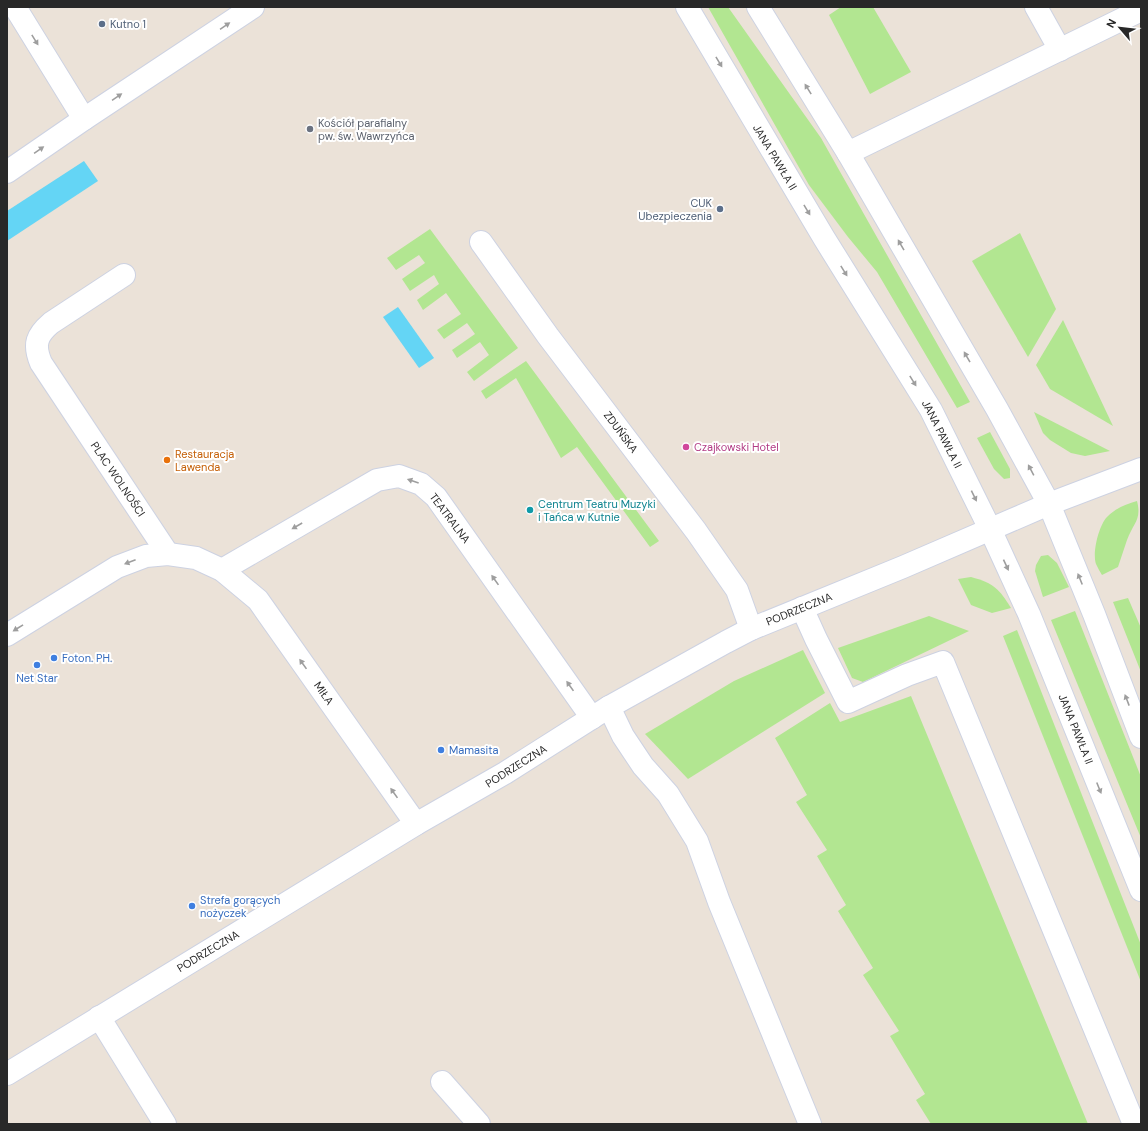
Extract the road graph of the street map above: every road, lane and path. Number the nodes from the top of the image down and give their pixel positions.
1 (15, 7) edge
2 (253, 7) edge
3 (687, 7) edge
4 (758, 7) edge
5 (1036, 7) edge
6 (1141, 10) edge
7 (1060, 50) junction
8 (84, 119) junction
9 (848, 154) junction
10 (7, 172) edge
11 (481, 242) dead end
12 (124, 275) dead end
13 (1141, 469) edge
14 (1049, 504) junction
15 (990, 529) junction
16 (168, 554) junction
17 (222, 570) junction
18 (802, 608) junction
19 (751, 629) junction
20 (7, 635) edge
21 (600, 712) junction
22 (1141, 737) edge
23 (416, 824) junction
24 (1141, 890) edge
25 (99, 1017) junction
26 (7, 1074) edge
27 (442, 1082) dead end
28 (165, 1124) edge
29 (479, 1124) edge
30 (810, 1124) edge
31 (1134, 1124) edge

1 -> 8 street
8 -> 2 street
3 -> 15 street, JANA PAWŁA II
9 -> 4 street
5 - 7 street
6 - 7 street
7 - 9 street
10 -> 8 street
14 -> 9 street
11 - 19 street, ZDUŃSKA
12 - 16 street, PLAC WOLNOŚCI
13 - 14 street, PODRZECZNA
14 - 15 street, PODRZECZNA
22 -> 14 street
15 - 18 street, PODRZECZNA
15 -> 24 street, JANA PAWŁA II
16 - 17 street, MIŁA
16 -> 20 street
21 -> 17 street, TEATRALNA
23 -> 17 street, MIŁA
18 - 19 street, PODRZECZNA
18 - 31 street
19 - 21 street, PODRZECZNA
21 - 23 street, PODRZECZNA
21 - 30 street, TEATRALNA
23 - 25 street, PODRZECZNA
25 - 26 street, PODRZECZNA
25 - 28 street
27 - 29 street

